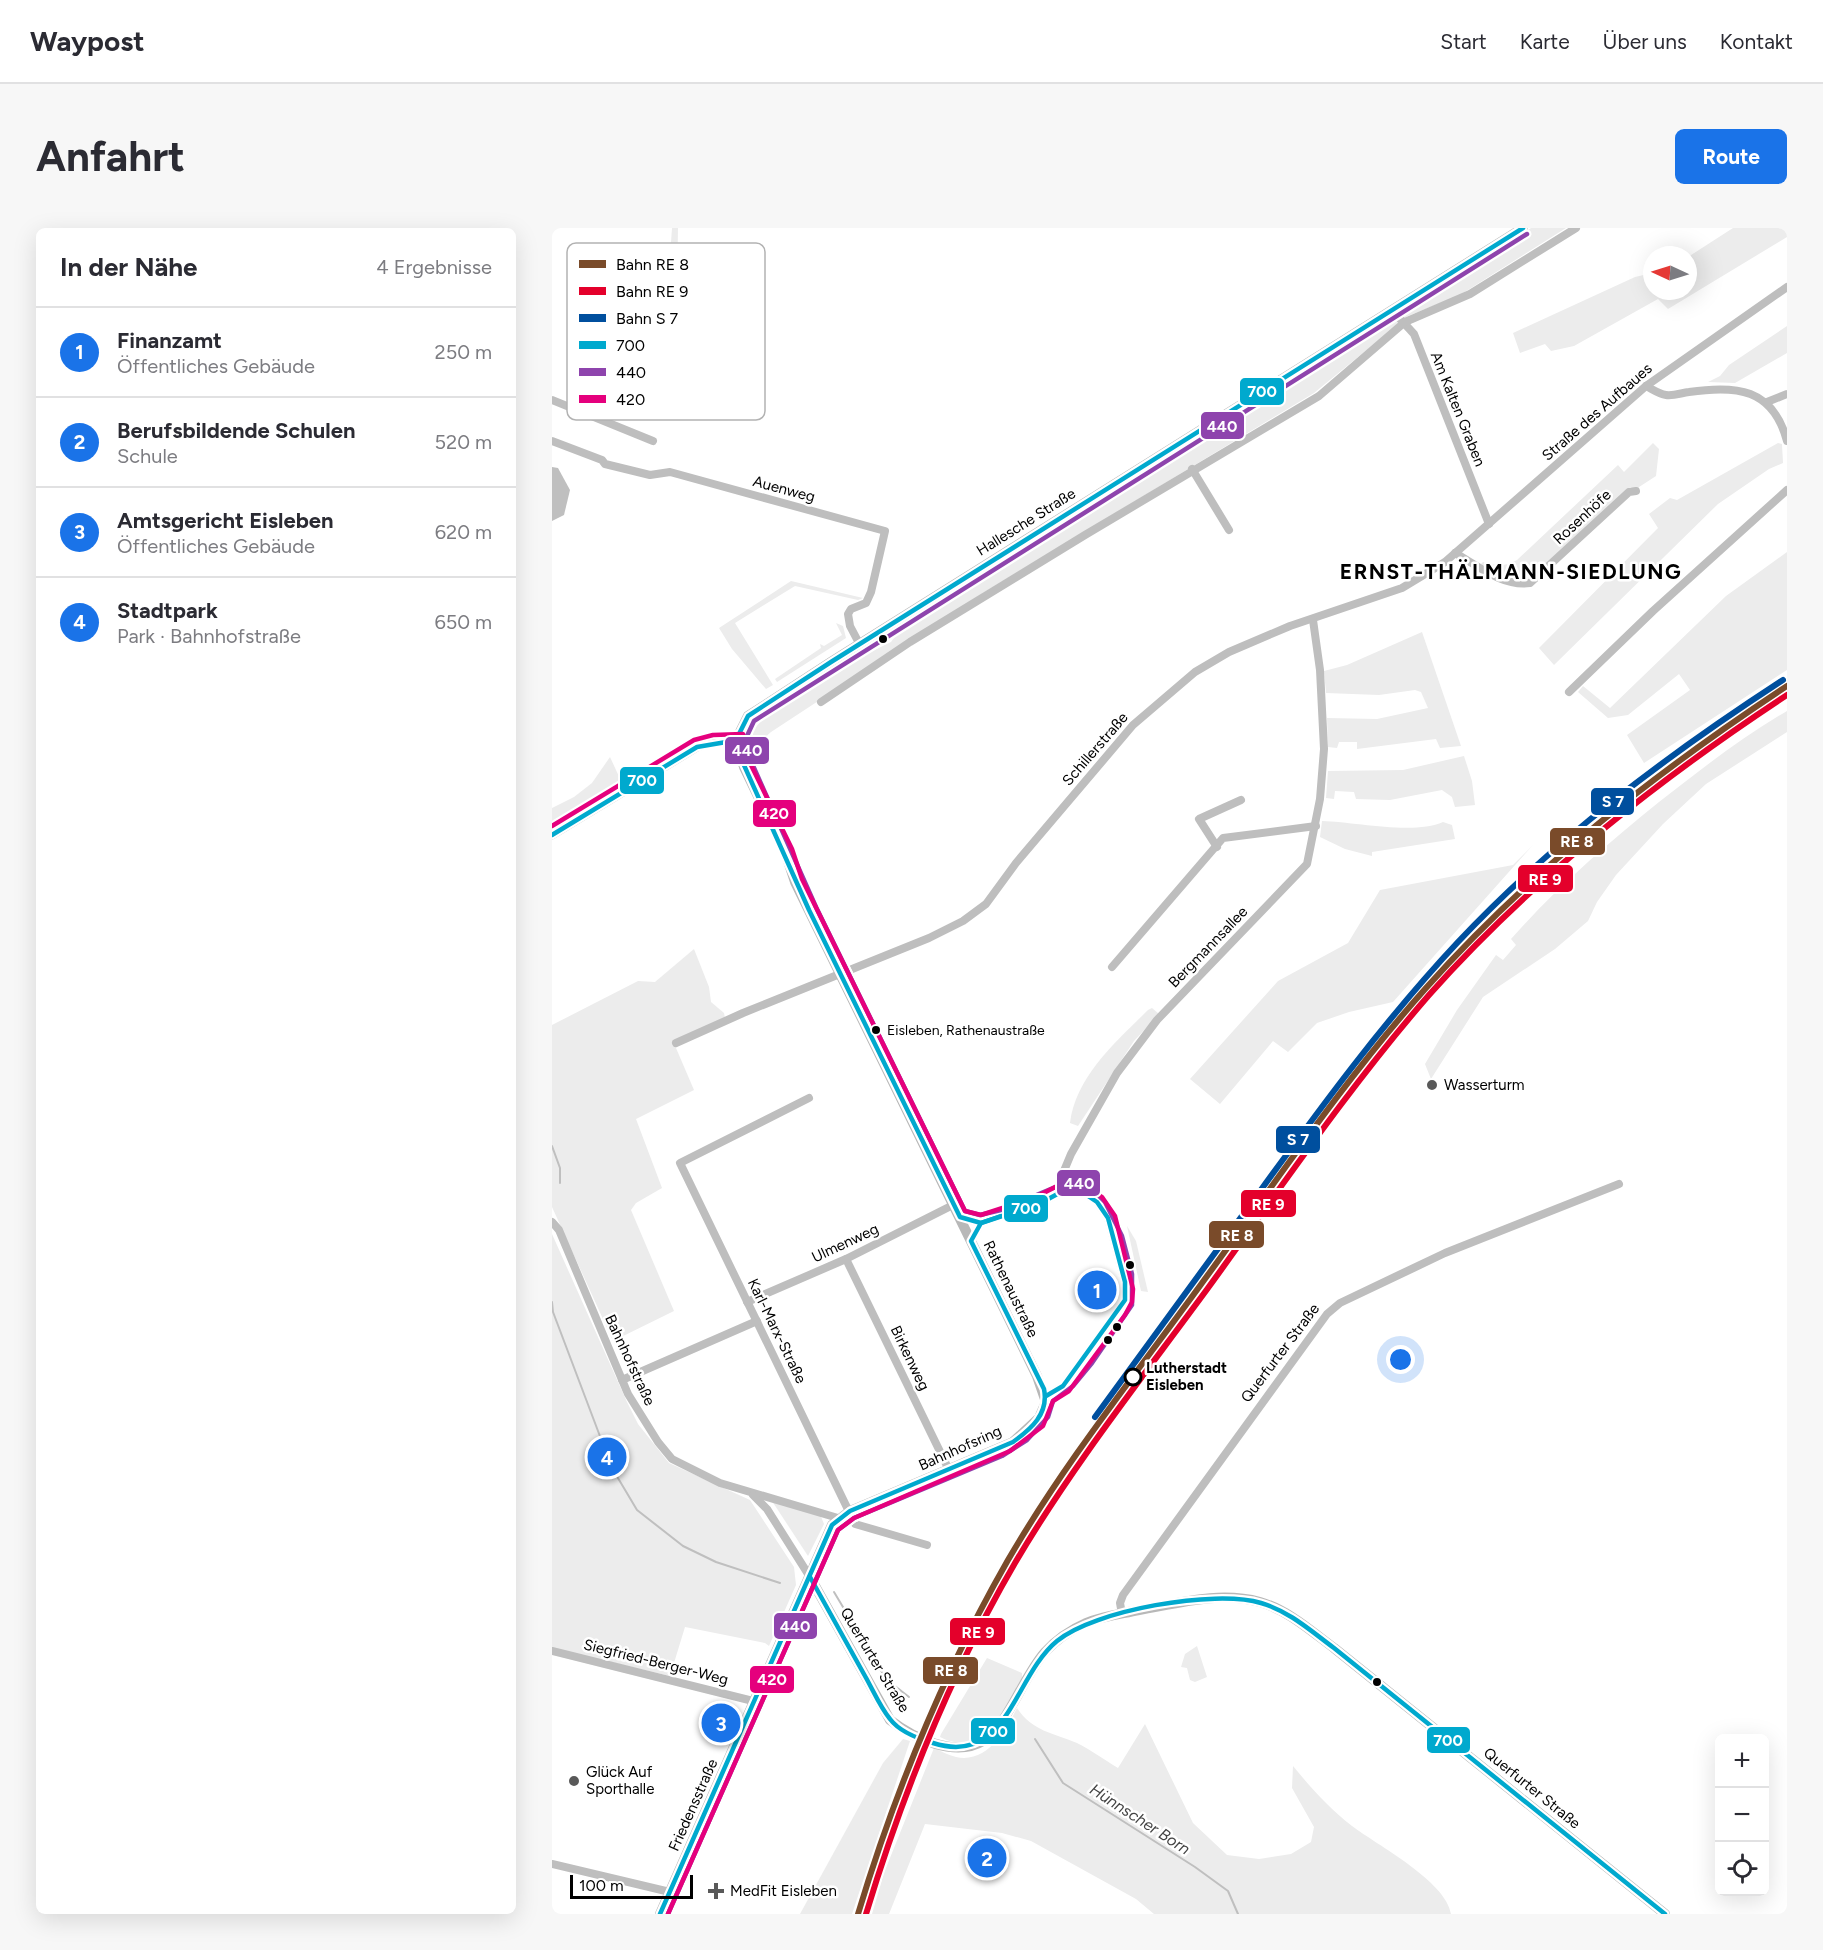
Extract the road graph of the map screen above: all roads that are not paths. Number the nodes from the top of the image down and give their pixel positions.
1 (1523, 228) edge
2 (1575, 228) edge
3 (1787, 287) edge
4 (1392, 310) junction
5 (1406, 322) junction
6 (1646, 386) junction
7 (1787, 394) edge
8 (552, 400) edge
9 (1767, 402) junction
10 (567, 406) edge
11 (601, 420) edge
12 (552, 441) edge
13 (653, 441) dead end
14 (1787, 441) edge
15 (1192, 469) junction
16 (1787, 488) edge
17 (1636, 491) dead end
18 (1489, 524) junction
19 (1229, 530) dead end
20 (1455, 553) junction
21 (1433, 569) joint
22 (1313, 620) junction
23 (860, 645) junction
24 (1569, 692) dead end
25 (820, 702) dead end
26 (738, 740) junction
27 (1241, 800) dead end
28 (1316, 826) junction
29 (552, 835) edge
30 (1217, 847) junction
31 (1112, 967) dead end
32 (843, 975) junction
33 (676, 1043) dead end
34 (809, 1098) dead end
35 (1619, 1185) dead end
36 (1063, 1191) junction
37 (953, 1204) junction
38 (960, 1217) junction
39 (552, 1222) edge
40 (981, 1223) junction
41 (971, 1241) junction
42 (846, 1258) junction
43 (747, 1302) junction
44 (757, 1321) junction
45 (622, 1380) junction
46 (1046, 1396) junction
47 (949, 1470) junction
48 (750, 1492) junction
49 (850, 1511) junction
50 (838, 1518) junction
51 (927, 1545) dead end
52 (810, 1576) junction
53 (1122, 1614) junction
54 (552, 1651) edge
55 (753, 1701) junction
56 (552, 1864) edge
57 (670, 1892) junction
58 (660, 1914) edge
59 (1665, 1914) edge

1 - 4 main road, Hallesche Straße
2 - 5 street
3 - 6 street, Straße des Aufbaues
4 - 5 street, Am Kalten Graben
4 - 23 main road, Hallesche Straße
5 - 15 street
5 - 18 street, Am Kalten Graben
6 - 9 street
6 - 18 street, Straße des Aufbaues
7 - 9 street
8 - 10 street
9 - 14 street
11 - 13 street
12 - 23 street, Auenweg
15 - 19 street
15 - 25 street
16 - 24 street
17 - 20 street, Rosenhöfe
18 - 20 street, Straße des Aufbaues
20 - 21 street, Straße des Aufbaues
21 - 22 street, Schillerstraße
22 - 28 street, Bergmannsallee
22 - 32 street, Schillerstraße
23 - 26 main road, Hallesche Straße
26 - 29 street
26 - 32 main road, Rathenaustraße
27 - 30 street
28 - 30 street
28 - 36 street, Bergmannsallee
30 - 31 street
32 - 33 street, Schillerstraße
32 - 37 main road, Rathenaustraße
34 - 43 street, Karl-Marx-Straße
35 - 53 street, Querfurter Straße
36 - 40 street
36 - 46 street, Bahnhofsring
37 - 38 main road, Rathenaustraße
37 - 42 street, Ulmenweg
38 - 40 street
38 - 41 main road, Rathenaustraße
39 - 45 street, Bahnhofstraße
40 - 41 street
41 - 46 main road, Rathenaustraße
42 - 43 street, Ulmenweg
42 - 47 street, Birkenweg
43 - 44 street, Karl-Marx-Straße
44 - 45 street
44 - 49 street, Karl-Marx-Straße
45 - 48 street, Bahnhofstraße
46 - 47 main road, Bahnhofsring
47 - 49 main road, Bahnhofsring
48 - 50 street, Bahnhofstraße
48 - 52 street
49 - 50 main road, Bahnhofsring
49 - 51 street
50 - 52 main road
52 - 53 main road, Querfurter Straße
52 - 55 main road, Friedensstraße
53 - 59 main road, Querfurter Straße
54 - 55 street, Siegfried-Berger-Weg
55 - 57 main road, Friedensstraße
56 - 57 street
57 - 58 main road, Friedensstraße

